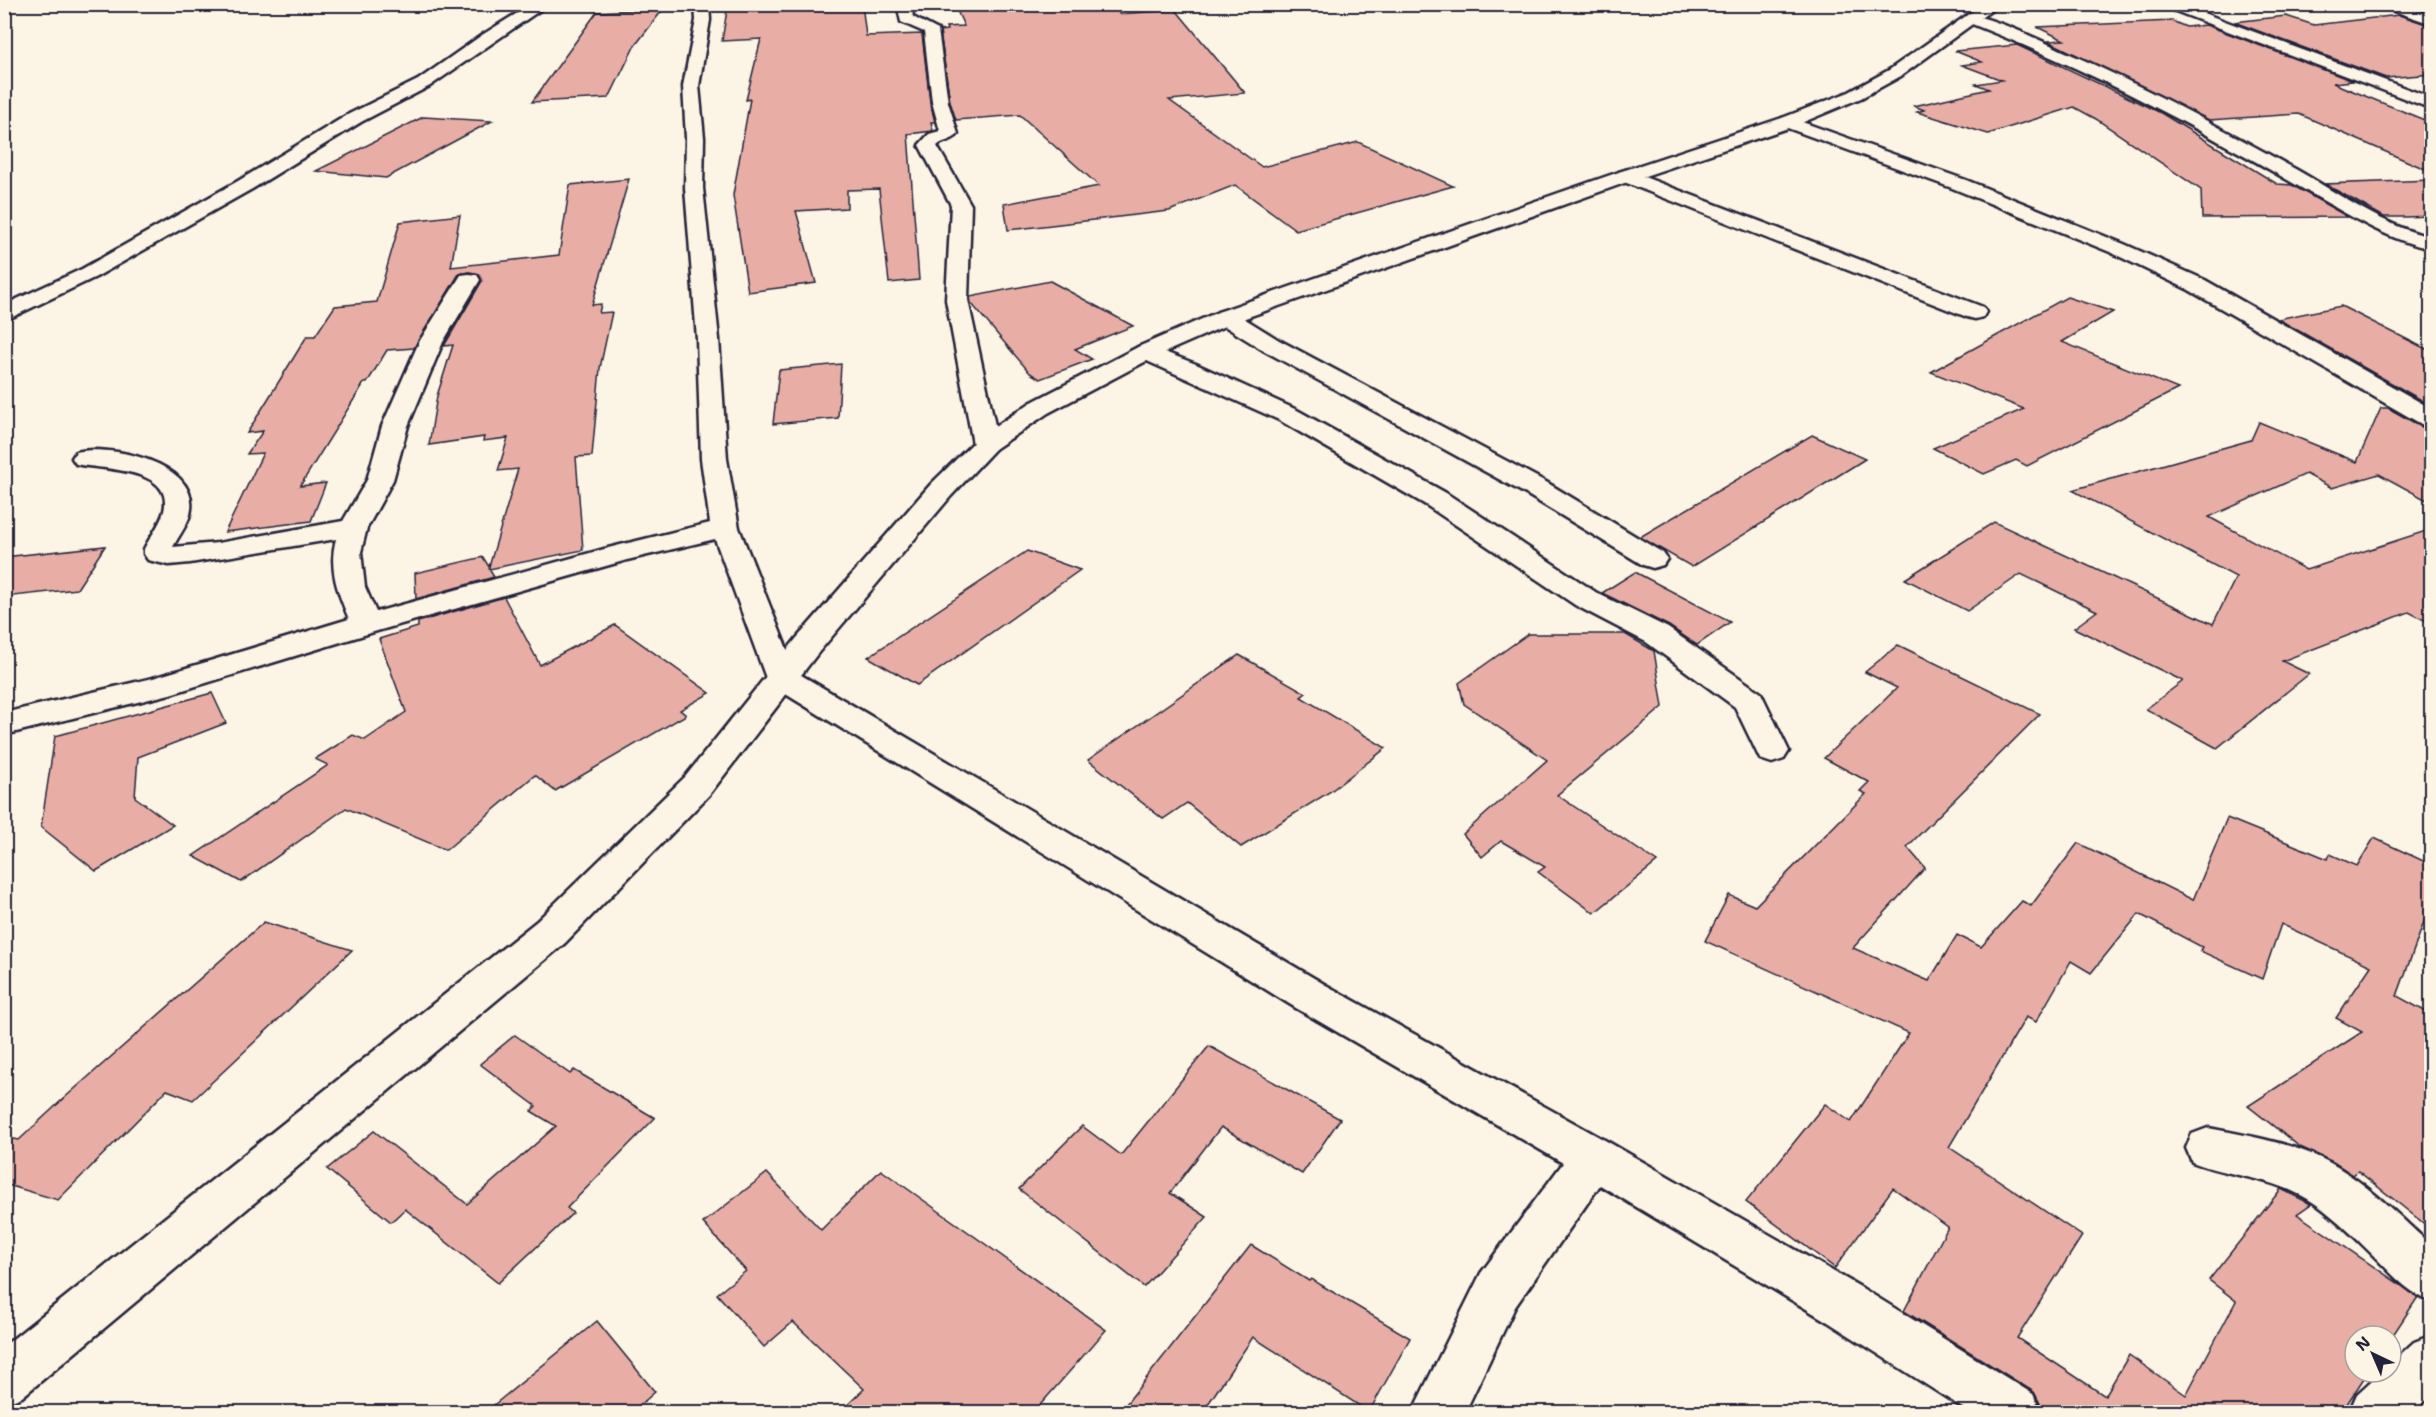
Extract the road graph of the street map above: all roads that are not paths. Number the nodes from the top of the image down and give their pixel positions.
1 (542, 4) edge
2 (702, 4) edge
3 (904, 4) edge
4 (1993, 4) edge
5 (2164, 4) edge
6 (2380, 4) edge
7 (1972, 19) junction
8 (2432, 20) edge
9 (2432, 104) edge
10 (1788, 122) junction
11 (1626, 176) junction
12 (2432, 243) edge
13 (469, 280) dead end
14 (1975, 312) dead end
15 (4, 314) edge
16 (1226, 317) junction
17 (1146, 352) junction
18 (2432, 420) edge
19 (986, 444) junction
20 (85, 458) dead end
21 (353, 528) junction
22 (725, 528) junction
23 (1653, 559) dead end
24 (366, 624) junction
25 (782, 678) junction
26 (4, 724) edge
27 (1772, 751) dead end
28 (2208, 1148) dead end
29 (1594, 1157) junction
30 (2432, 1279) edge
31 (2432, 1359) edge
32 (4, 1379) edge
33 (1438, 1413) edge
34 (2015, 1413) edge
35 (2375, 1413) edge

1 - 15 street
2 - 22 street
3 - 19 street
4 - 7 street
5 - 9 street
6 - 8 street
7 - 10 street
7 - 12 street
10 - 11 street
10 - 18 street
11 - 14 street
11 - 16 street
13 - 21 street
16 - 17 street
16 - 23 street
17 - 19 street
17 - 27 street
19 - 25 street
20 - 21 street
21 - 24 street
22 - 24 street
22 - 25 street
24 - 26 street
25 - 29 street
25 - 32 street
28 - 30 street
29 - 33 street
29 - 34 street
31 - 35 street

